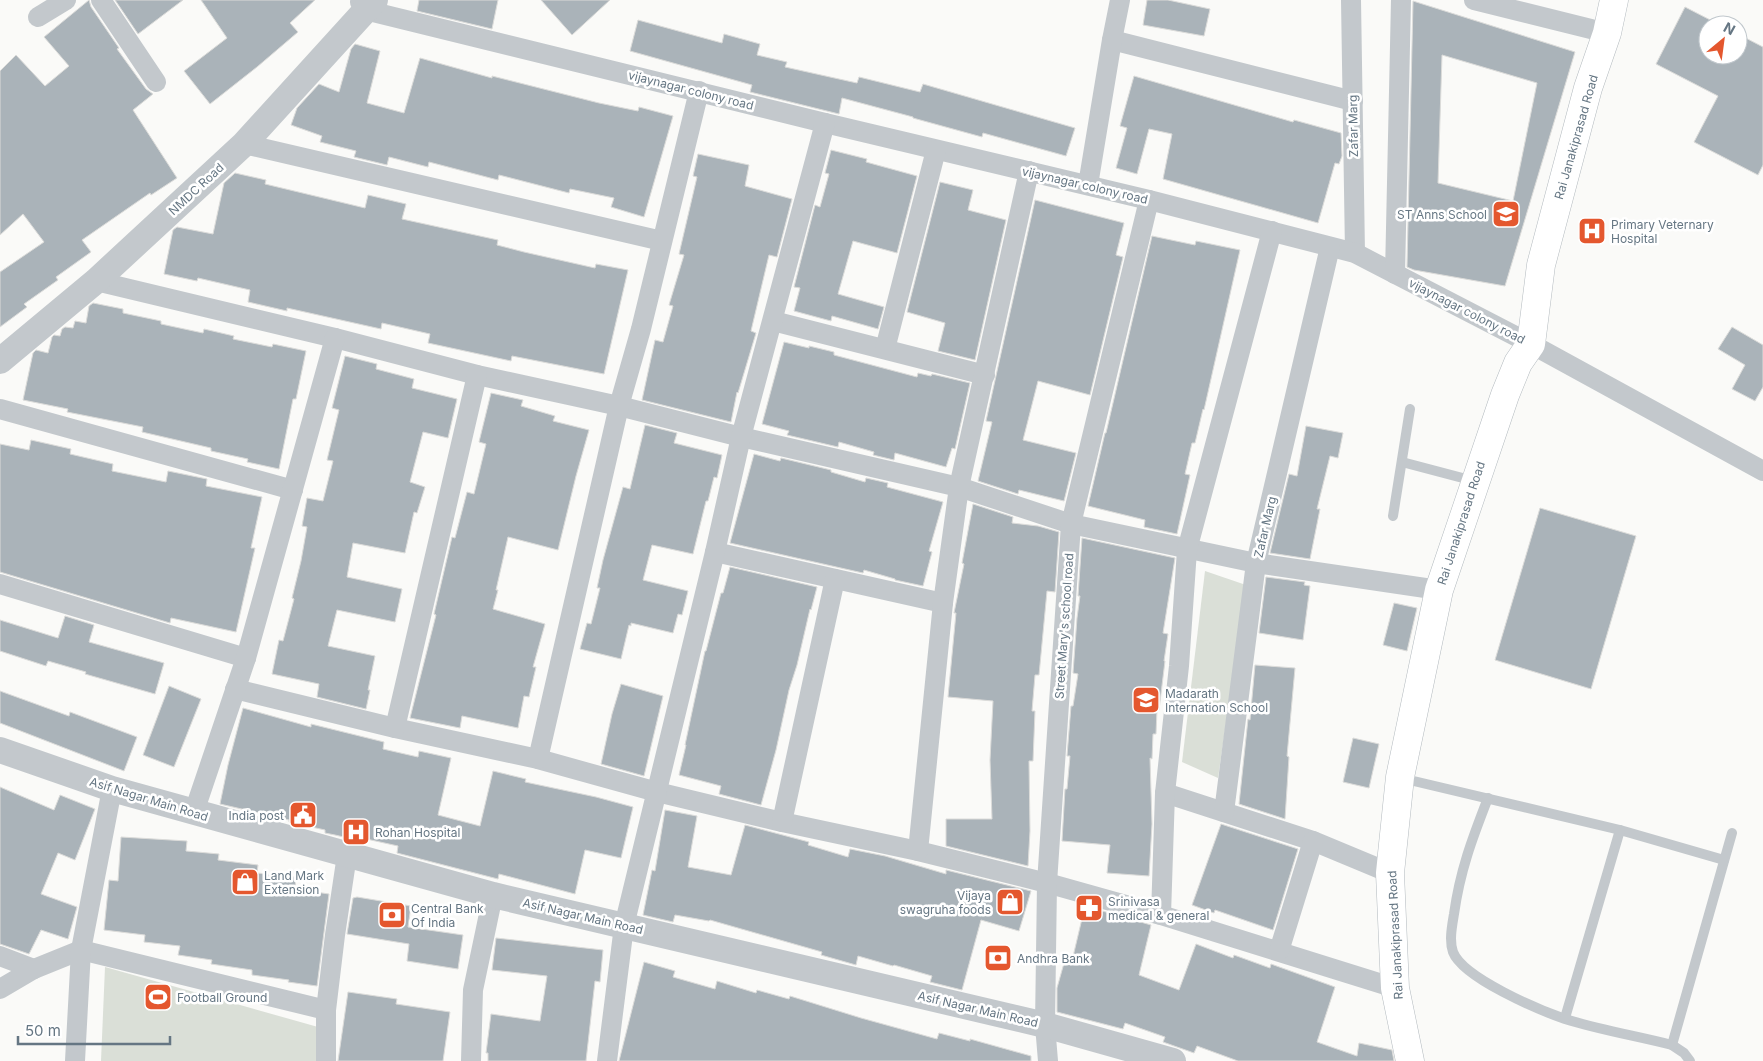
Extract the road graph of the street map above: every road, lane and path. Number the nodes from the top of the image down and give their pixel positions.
1 (66, 0) edge
2 (101, 0) edge
3 (1120, 0) edge
4 (1351, 0) edge
5 (1401, 0) edge
6 (1474, 0) edge
7 (1614, 0) edge
8 (366, 3) edge
9 (38, 17) dead end
10 (1607, 33) junction
11 (1112, 40) junction
12 (156, 82) dead end
13 (699, 91) junction
14 (1353, 101) junction
15 (825, 123) junction
16 (244, 144) junction
17 (936, 150) junction
18 (1028, 171) junction
19 (1088, 185) junction
20 (1149, 200) junction
21 (1272, 232) junction
22 (662, 241) junction
23 (1330, 247) junction
24 (1355, 253) junction
25 (1395, 274) junction
26 (96, 281) junction
27 (773, 321) junction
28 (335, 338) junction
29 (1531, 344) junction
30 (885, 349) junction
31 (0, 361) edge
32 (984, 374) junction
33 (476, 375) junction
34 (620, 406) junction
35 (1410, 408) dead end
36 (0, 409) edge
37 (741, 436) junction
38 (1402, 462) junction
39 (1763, 471) edge
40 (1476, 481) junction
41 (959, 487) junction
42 (293, 490) junction
43 (1393, 516) dead end
44 (1071, 524) junction
45 (1187, 550) junction
46 (715, 552) junction
47 (1256, 563) junction
48 (835, 579) junction
49 (0, 584) edge
50 (1439, 590) junction
51 (944, 602) junction
52 (246, 658) junction
53 (235, 689) junction
54 (396, 728) junction
55 (0, 750) edge
56 (538, 759) junction
57 (1400, 777) junction
58 (112, 789) junction
59 (657, 792) junction
60 (1165, 793) junction
61 (1488, 798) junction
62 (194, 812) junction
63 (1224, 812) junction
64 (782, 822) junction
65 (1620, 830) junction
66 (1732, 833) dead end
67 (1313, 841) junction
68 (918, 851) junction
69 (347, 855) junction
70 (1724, 860) junction
71 (1390, 873) junction
72 (1047, 883) junction
73 (493, 895) junction
74 (1161, 915) junction
75 (624, 926) junction
76 (82, 950) junction
77 (1278, 951) junction
78 (0, 956) edge
79 (34, 969) junction
80 (1395, 988) junction
81 (0, 989) edge
82 (326, 1010) junction
83 (1565, 1018) junction
84 (1045, 1025) junction
85 (1672, 1045) junction
86 (75, 1061) edge
87 (326, 1061) edge
88 (471, 1061) edge
89 (607, 1061) edge
90 (1048, 1061) edge
91 (1173, 1061) edge
92 (1410, 1061) edge
93 (1690, 1061) edge

1 - 9 street
2 - 12 street
3 - 11 street
4 - 14 street, Zafar Marg
5 - 25 street
6 - 10 street
7 - 10 main road, Rai Janakiprasad Road
8 - 13 street, vijaynagar colony road
8 - 16 street, NMDC Road
10 - 29 main road, Rai Janakiprasad Road
11 - 14 street
11 - 19 street
13 - 15 street, vijaynagar colony road
13 - 22 street
14 - 24 street, Zafar Marg
15 - 17 street, vijaynagar colony road
15 - 27 street
16 - 22 street
16 - 26 street, NMDC Road
17 - 18 street, vijaynagar colony road
17 - 30 street
18 - 19 street, vijaynagar colony road
18 - 32 street
19 - 20 street, vijaynagar colony road
20 - 21 street, vijaynagar colony road
20 - 44 street, Street Mary's school road
21 - 23 street, vijaynagar colony road
21 - 45 street
22 - 34 street
23 - 24 street, vijaynagar colony road
23 - 47 street, Zafar Marg
24 - 25 street, vijaynagar colony road
25 - 29 street, vijaynagar colony road
26 - 28 street
26 - 31 street, NMDC Road
27 - 30 street
27 - 37 street
28 - 33 street
28 - 42 street
29 - 39 street, vijaynagar colony road
29 - 40 main road, Rai Janakiprasad Road
30 - 32 street
32 - 41 street
33 - 34 street
33 - 54 street
34 - 37 street
34 - 56 street
35 - 38 lane
36 - 42 street
37 - 41 street
37 - 46 street
38 - 40 lane
38 - 43 lane
40 - 50 main road, Rai Janakiprasad Road
41 - 44 street
41 - 51 street
42 - 52 street
44 - 45 street
44 - 72 street, Street Mary's school road
45 - 47 street
45 - 60 street
46 - 48 street
46 - 59 street
47 - 50 street
47 - 63 street, Zafar Marg
48 - 51 street
48 - 64 street
49 - 52 street
50 - 57 main road, Rai Janakiprasad Road
51 - 68 street
52 - 53 street
53 - 54 street
53 - 62 street
54 - 56 street
55 - 58 street, Asif Nagar Main Road
56 - 59 street
57 - 61 lane
57 - 71 main road, Rai Janakiprasad Road
58 - 62 street, Asif Nagar Main Road
58 - 76 street
59 - 64 street
59 - 75 street
60 - 63 street
60 - 74 street
61 - 65 lane
61 - 83 lane
62 - 69 street, Asif Nagar Main Road
63 - 67 street
64 - 68 street
65 - 70 lane
65 - 83 lane
66 - 70 lane
67 - 71 street
67 - 77 street
68 - 72 street
69 - 73 street, Asif Nagar Main Road
69 - 82 street
70 - 85 lane
71 - 80 main road, Rai Janakiprasad Road
72 - 74 street
72 - 84 street, Street Mary's school road
73 - 75 street, Asif Nagar Main Road
73 - 88 street
74 - 77 street
75 - 84 street, Asif Nagar Main Road
75 - 89 street
76 - 79 street
76 - 82 street
76 - 86 street
77 - 80 street
78 - 79 street
79 - 81 street
80 - 92 main road, Rai Janakiprasad Road
82 - 87 street
83 - 85 lane
84 - 90 street, Street Mary's school road
84 - 91 street, Asif Nagar Main Road
85 - 93 lane

